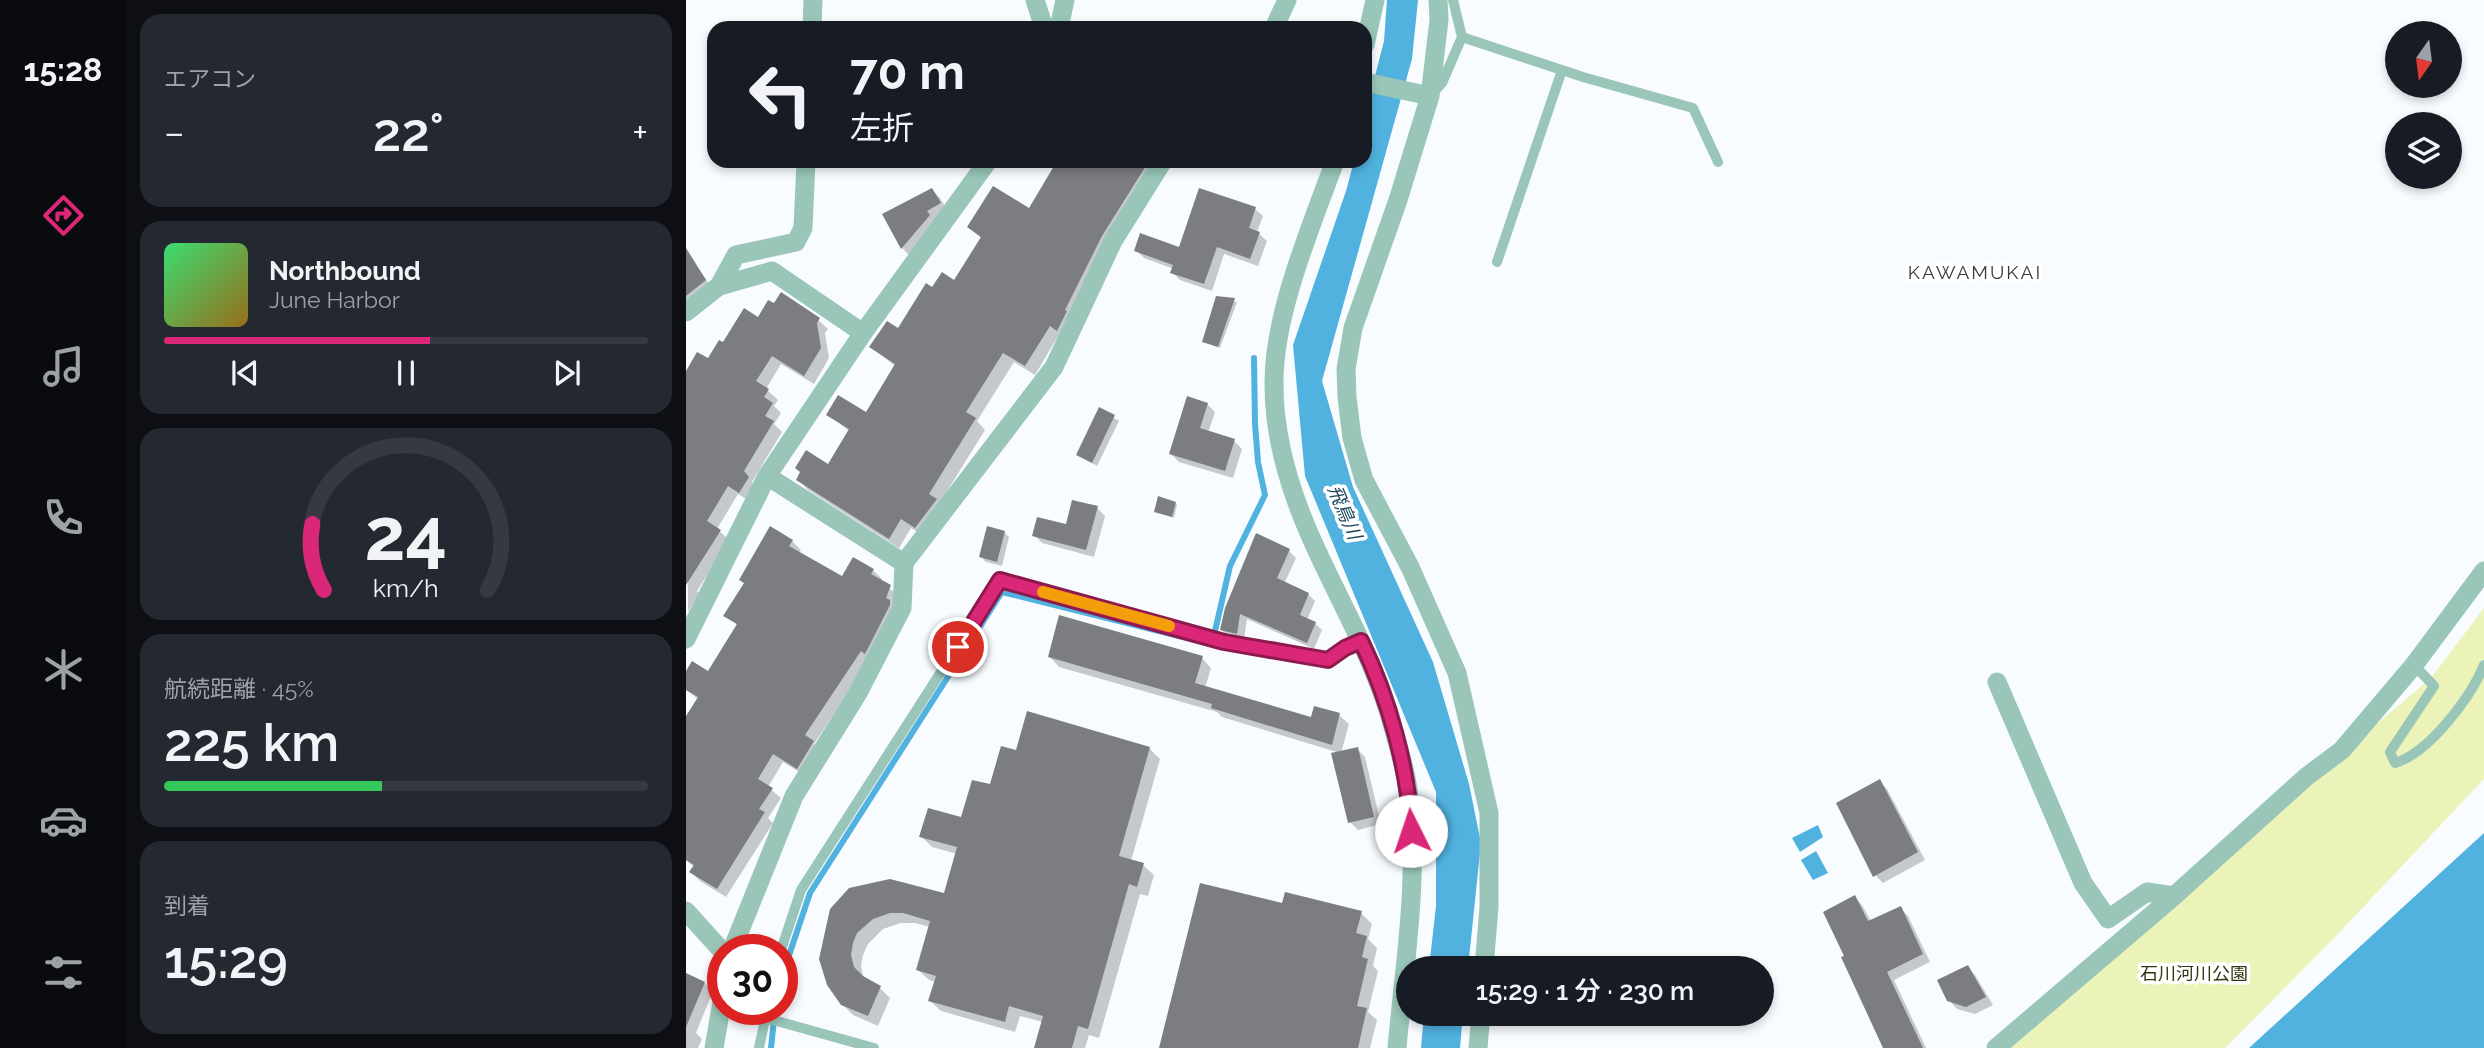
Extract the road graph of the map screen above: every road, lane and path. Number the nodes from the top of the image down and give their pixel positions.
1 (813, 0) edge
2 (1035, 0) edge
3 (1065, 0) edge
4 (1287, 0) edge
5 (1375, 0) edge
6 (1438, 0) edge
7 (1453, 0) edge
8 (812, 21) edge
9 (1042, 21) edge
10 (1060, 21) edge
11 (1277, 21) edge
12 (1370, 21) edge
13 (1462, 37) junction
14 (1562, 70) junction
15 (1372, 83) edge
16 (1426, 96) junction
17 (1718, 162) dead end
18 (806, 168) edge
19 (983, 168) edge
20 (1159, 168) edge
21 (1332, 168) edge
22 (1497, 262) dead end
23 (719, 286) junction
24 (686, 312) edge
25 (863, 333) junction
26 (766, 477) junction
27 (904, 563) junction
28 (2484, 571) edge
29 (686, 639) edge
30 (1361, 641) junction
31 (2414, 665) junction
32 (2484, 665) edge
33 (1997, 682) dead end
34 (2174, 896) junction
35 (686, 911) edge
36 (707, 934) edge
37 (738, 934) edge
38 (787, 934) edge
39 (1486, 956) edge
40 (718, 1025) edge
41 (764, 1025) edge
42 (789, 1025) edge
43 (1480, 1026) edge
44 (714, 1048) edge
45 (759, 1048) edge
46 (874, 1048) edge
47 (1397, 1048) edge
48 (1478, 1048) edge
49 (1996, 1048) edge

1 - 8 street
2 - 9 street
3 - 10 street
4 - 11 street
5 - 12 street
6 - 16 street
7 - 13 lane
13 - 14 lane
13 - 16 lane
14 - 17 lane
14 - 22 lane
15 - 16 street
16 - 39 street
18 - 23 street
19 - 25 street
20 - 27 street
21 - 30 street
23 - 24 street
23 - 25 street
25 - 26 street
26 - 27 street
26 - 29 street
27 - 37 street
28 - 31 street
30 - 38 lane
30 - 47 street
31 - 32 lane
31 - 34 street
33 - 34 street
34 - 49 street
35 - 36 street
40 - 44 street
41 - 45 lane
42 - 46 lane
43 - 48 street

